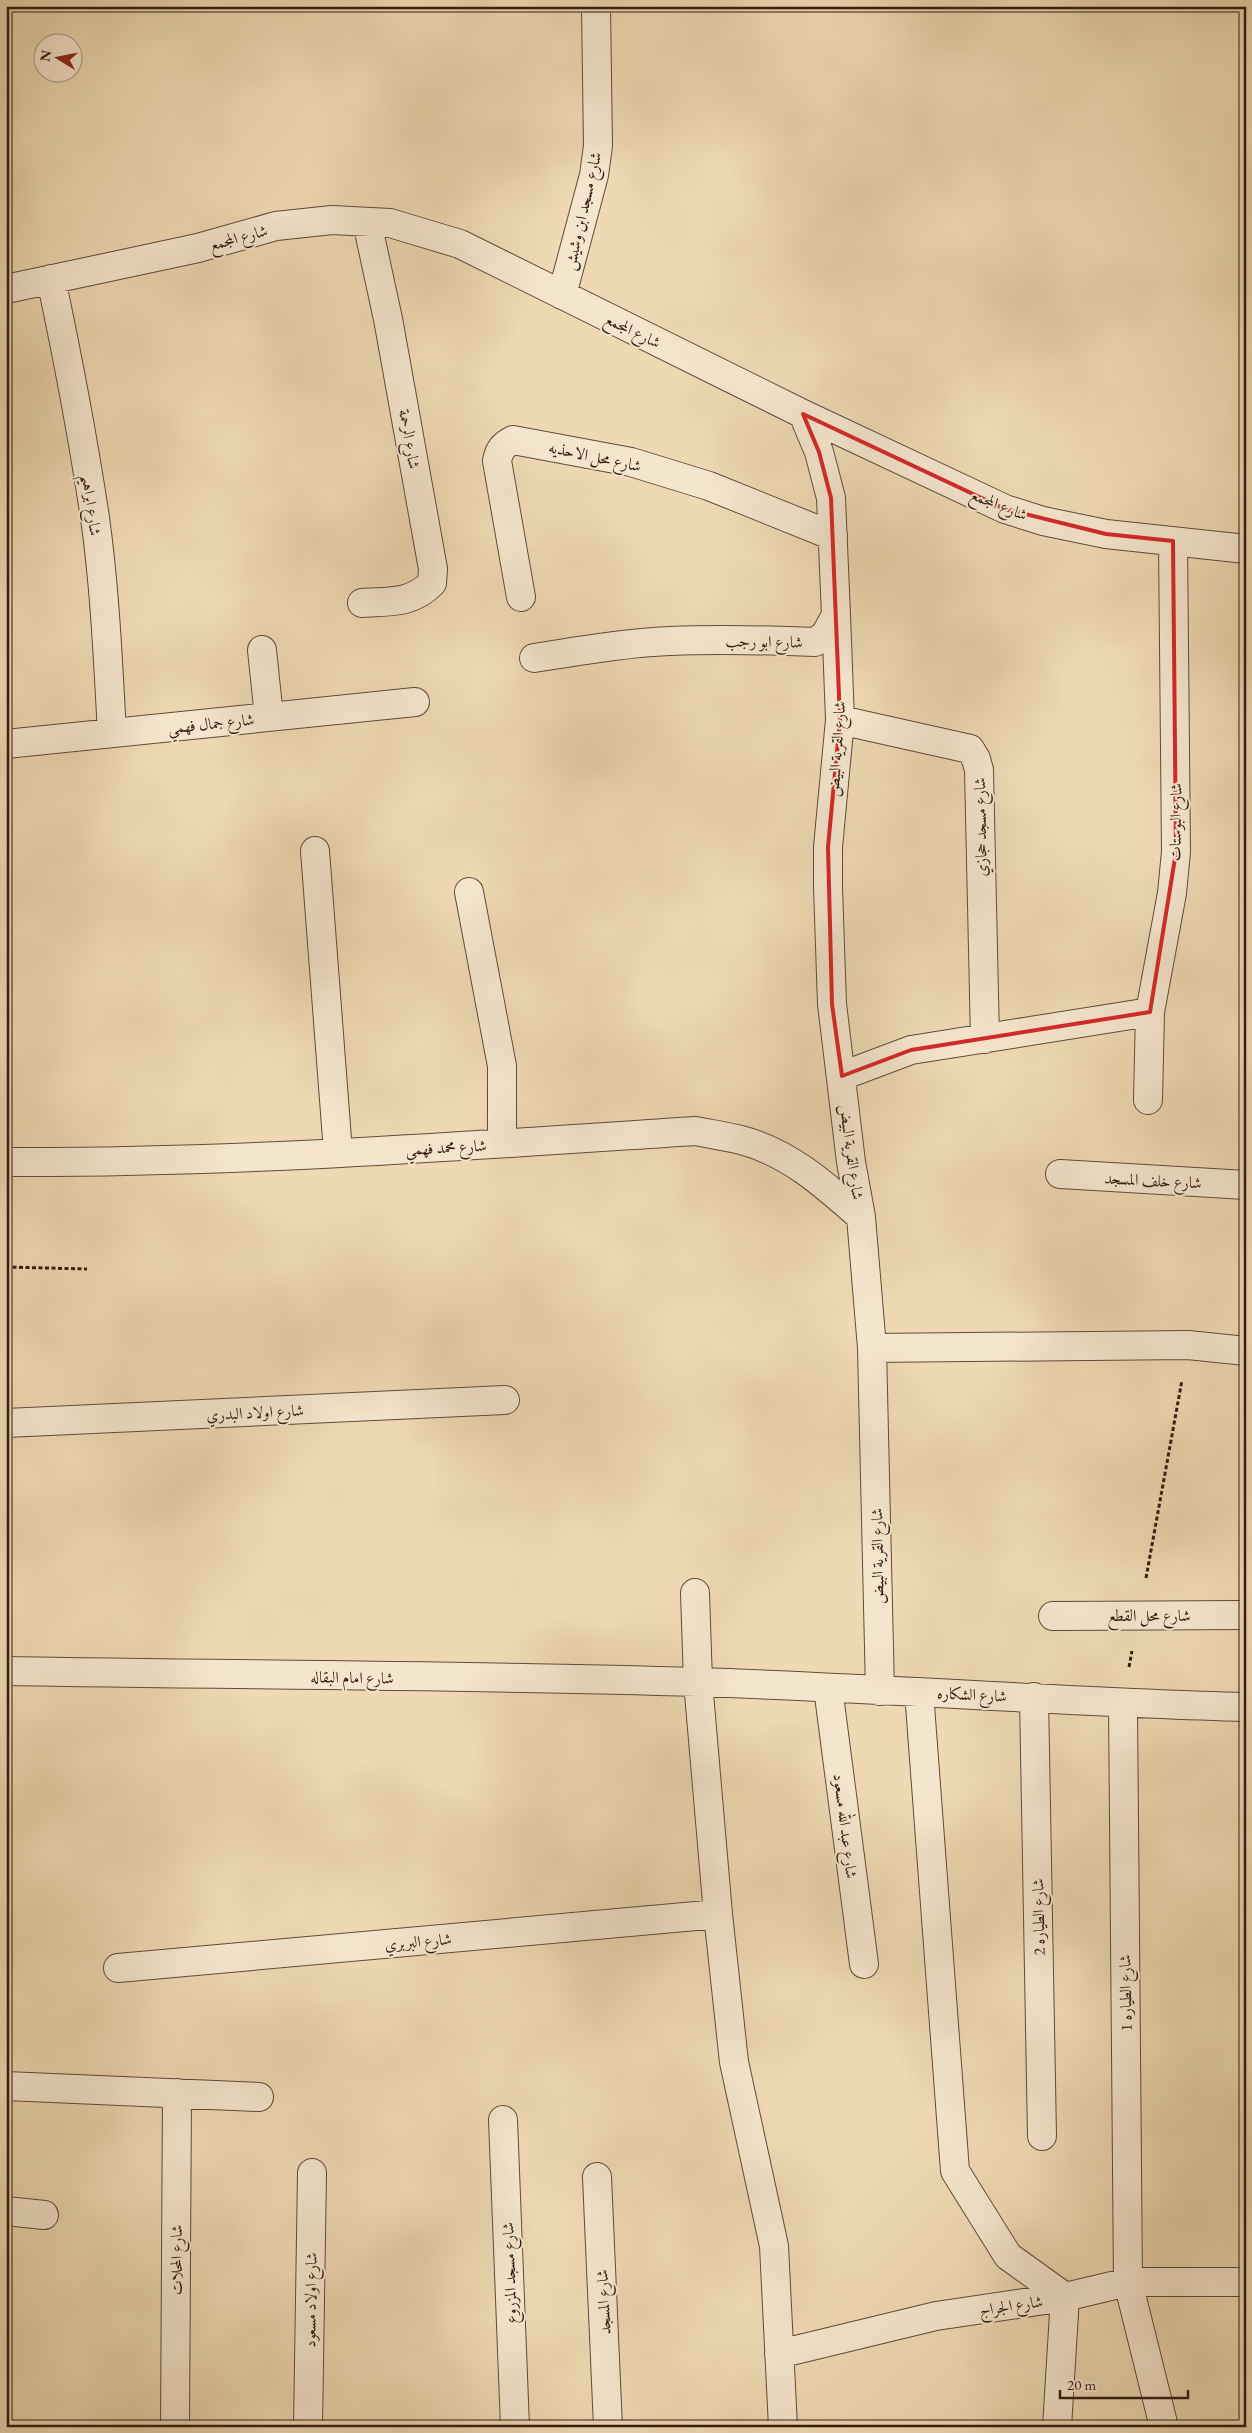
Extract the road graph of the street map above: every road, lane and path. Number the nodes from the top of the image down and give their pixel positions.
1 (596, 6) edge
2 (366, 222) junction
3 (51, 279) junction
4 (6, 289) edge
5 (562, 295) junction
6 (803, 414) junction
7 (833, 536) junction
8 (1173, 541) junction
9 (1246, 549) edge
10 (520, 597) dead end
11 (362, 603) dead end
12 (836, 615) junction
13 (262, 650) dead end
14 (534, 658) dead end
15 (415, 702) dead end
16 (269, 717) junction
17 (840, 720) junction
18 (112, 733) junction
19 (6, 744) edge
20 (315, 851) dead end
21 (469, 892) dead end
22 (1150, 1012) junction
23 (985, 1039) junction
24 (842, 1076) junction
25 (1148, 1100) dead end
26 (502, 1143) junction
27 (338, 1152) junction
28 (6, 1162) edge
29 (1060, 1174) dead end
30 (1246, 1185) edge
31 (860, 1216) junction
32 (6, 1267) edge
33 (87, 1269) dead end
34 (1188, 1345) junction
35 (872, 1348) junction
36 (1246, 1350) edge
37 (504, 1400) dead end
38 (6, 1423) edge
39 (695, 1593) dead end
40 (1246, 1614) edge
41 (1053, 1616) dead end
42 (1139, 1616) junction
43 (6, 1671) edge
44 (698, 1682) junction
45 (828, 1688) junction
46 (880, 1691) junction
47 (920, 1692) junction
48 (1034, 1697) junction
49 (1123, 1704) junction
50 (1246, 1707) edge
51 (718, 1914) junction
52 (864, 1964) dead end
53 (118, 1968) dead end
54 (6, 2086) edge
55 (177, 2094) junction
56 (259, 2097) dead end
57 (502, 2120) dead end
58 (1042, 2136) dead end
59 (312, 2173) dead end
60 (597, 2177) dead end
61 (6, 2212) edge
62 (44, 2215) dead end
63 (1128, 2282) junction
64 (1246, 2282) edge
65 (1065, 2297) junction
66 (779, 2354) junction
67 (176, 2427) edge
68 (308, 2427) edge
69 (515, 2427) edge
70 (608, 2427) edge
71 (782, 2427) edge
72 (1057, 2427) edge
73 (1164, 2427) edge

1 - 5 street, شارع مسجد ابن وشيش
2 - 3 street, شارع المجمع
2 - 5 street, شارع المجمع
2 - 11 street, شارع الرحمة
3 - 4 street, شارع المجمع
3 - 18 street, شارع ابراهيم
5 - 6 street, شارع المجمع
6 - 7 street
6 - 8 street, شارع المجمع
7 - 10 street, شارع محل الاحذيه
7 - 12 street
8 - 9 street, شارع المجمع
8 - 22 street, شارع البوستات
12 - 14 street, شارع ابو رجب
12 - 17 street, شارع القرية البيض
13 - 16 street
15 - 16 street, شارع جمال فهمي
16 - 18 street, شارع جمال فهمي
17 - 23 street, شارع مسجد حجازي
17 - 24 street, شارع القرية البيض
18 - 19 street, شارع جمال فهمي
20 - 27 street
21 - 26 street
22 - 23 street
22 - 25 street, شارع البوستات
23 - 24 street
24 - 31 street, شارع القرية البيض
26 - 27 street, شارع محمد فهمي
26 - 31 street, شارع محمد فهمي
27 - 28 street, شارع محمد فهمي
29 - 30 street, شارع خلف المسجد
31 - 35 street, شارع القرية البيض
32 - 33 path
34 - 35 street
34 - 36 street
34 - 42 path
35 - 46 street, شارع القرية البيض
37 - 38 street, شارع اولاد البدري
39 - 44 street
40 - 42 street, شارع محل القطع
41 - 42 street, شارع محل القطع
42 - 49 path
43 - 44 street, شارع امام البقاله
44 - 45 street, شارع الشكاره
44 - 51 street
45 - 46 street, شارع الشكاره
45 - 52 street, شارع عبد الله مسعود
46 - 47 street, شارع الشكاره
47 - 48 street, شارع الشكاره
47 - 65 street
48 - 49 street, شارع الشكاره
48 - 58 street, شارع الطياره 2
49 - 50 street, شارع الشكاره
49 - 63 street, شارع الطياره 1
51 - 53 street, شارع البربري
51 - 66 street
54 - 55 street
55 - 56 street
55 - 67 street, شارع المحلات
57 - 69 street, شارع مسجد المزروع
59 - 68 street, شارع اولاد مسعود
60 - 70 street, شارع المسجد
61 - 62 street
63 - 64 street, شارع الجراج
63 - 65 street, شارع الجراج
63 - 73 street, شارع الطياره 1
65 - 66 street, شارع الجراج
65 - 72 street
66 - 71 street

